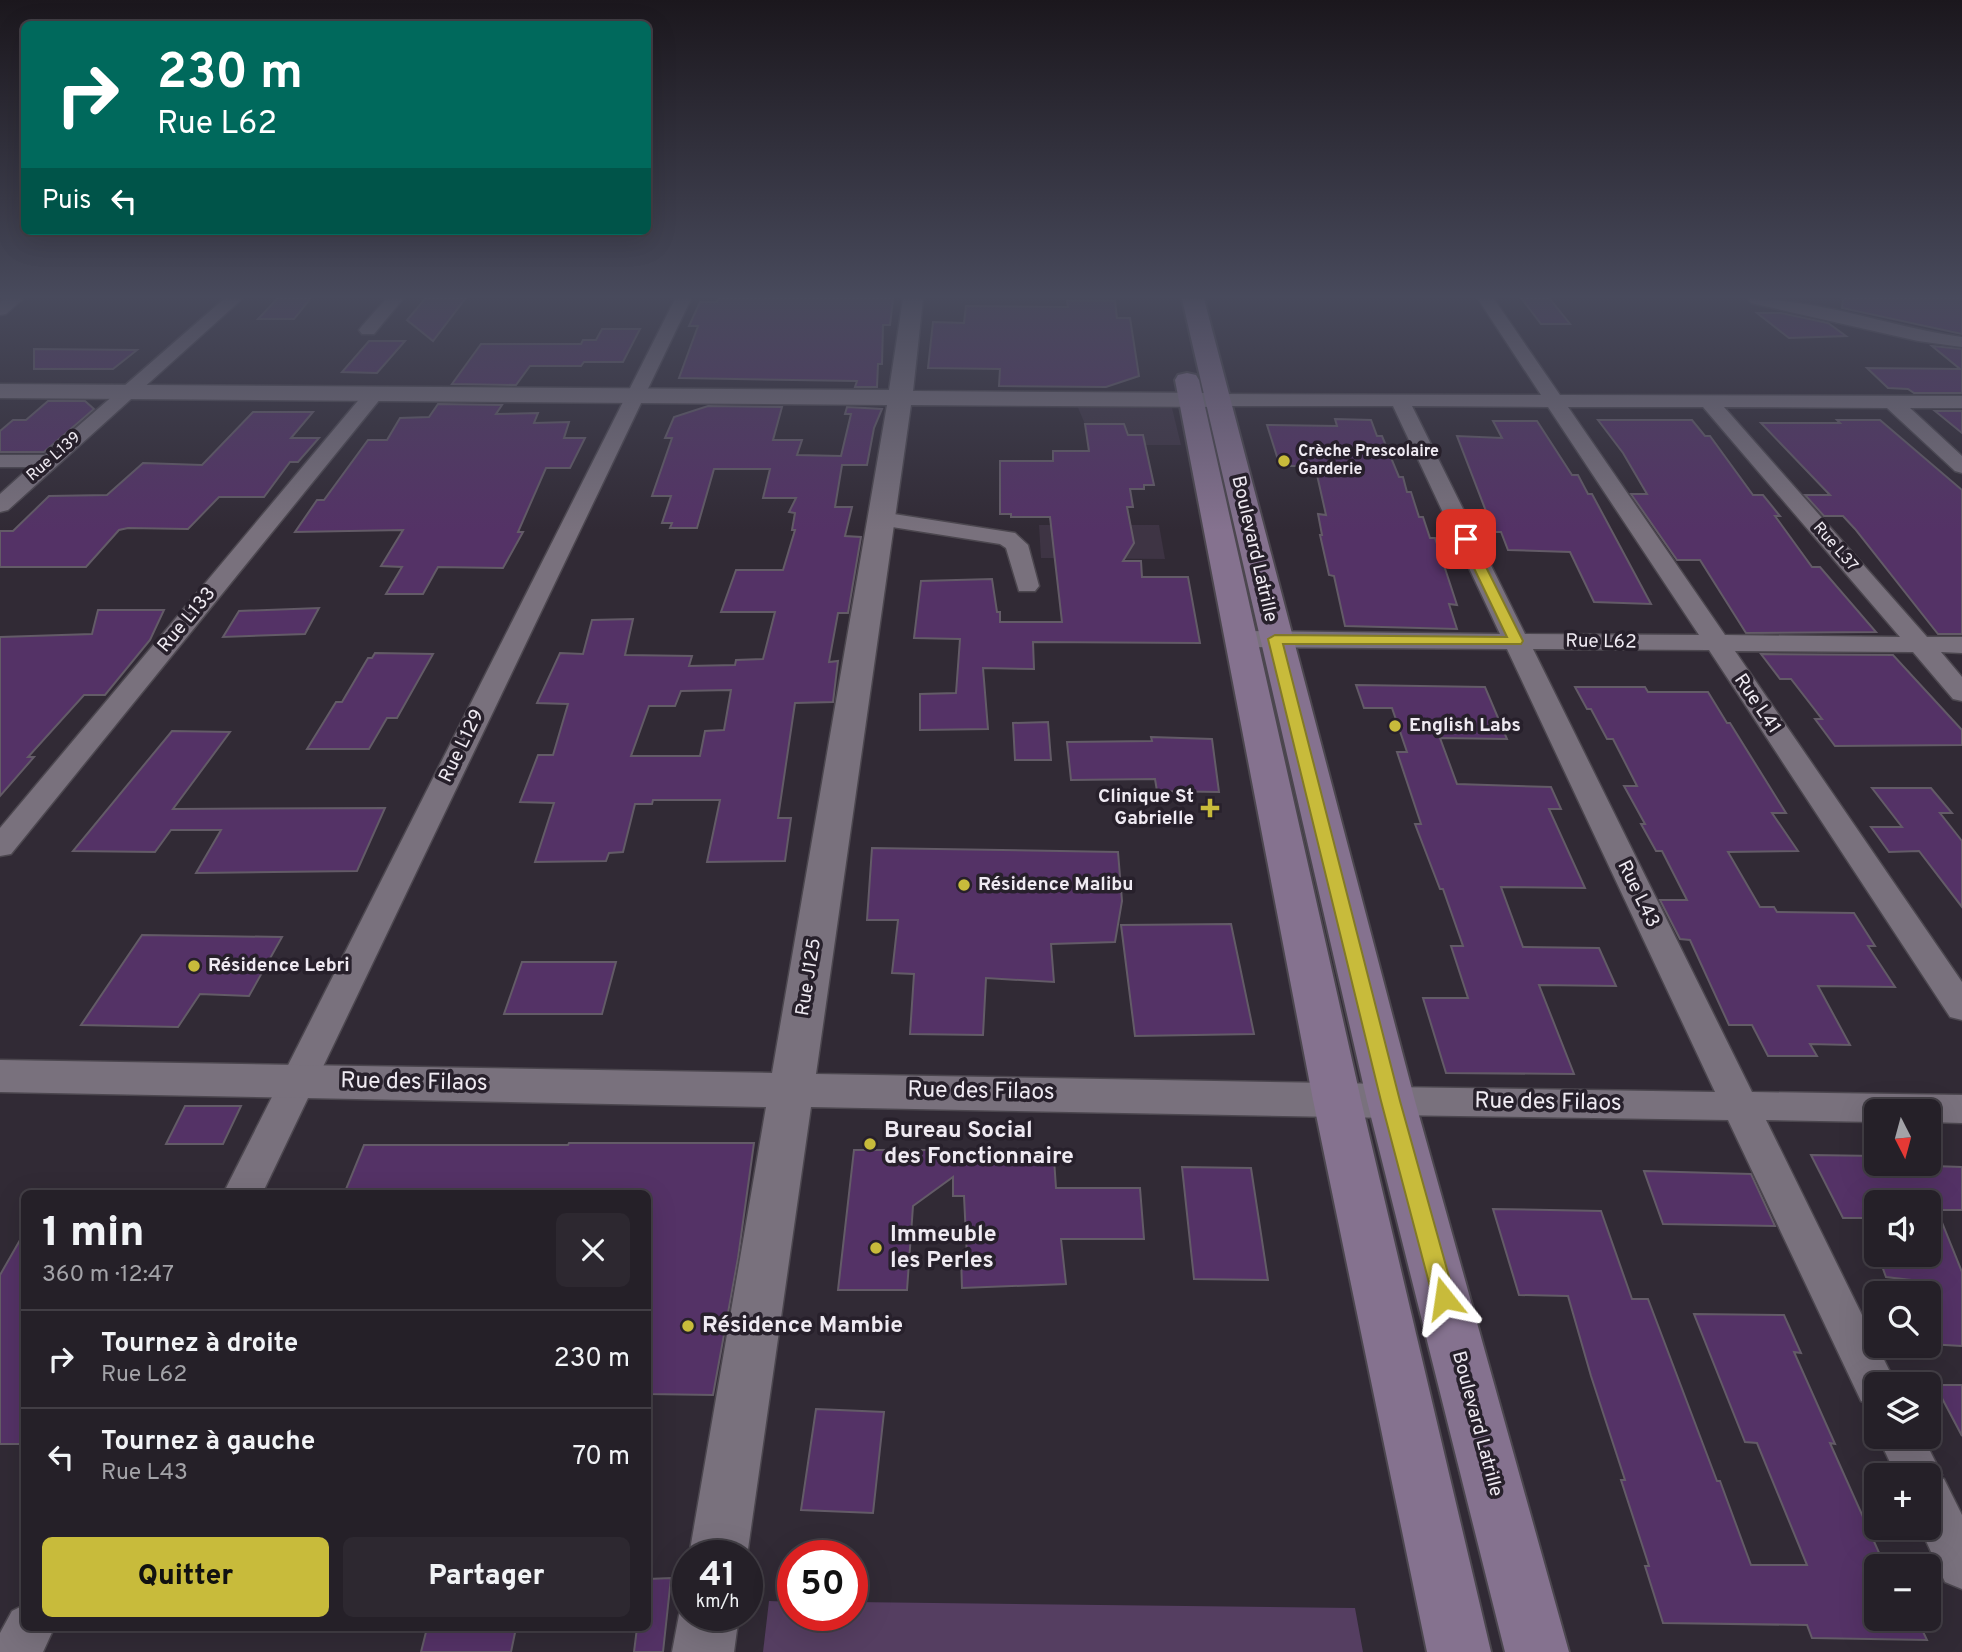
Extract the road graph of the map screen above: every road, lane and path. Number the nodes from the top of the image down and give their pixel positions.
1 (146, 376) edge
2 (645, 376) edge
3 (903, 376) edge
4 (1192, 376) edge
5 (1201, 376) edge
6 (1538, 376) edge
7 (0, 391) edge
8 (128, 392) junction
9 (374, 394) junction
10 (635, 396) junction
11 (900, 398) junction
12 (1204, 400) junction
13 (1554, 400) junction
14 (1400, 401) junction
15 (1708, 401) junction
16 (1892, 402) junction
17 (1962, 402) edge
18 (0, 461) edge
19 (49, 461) junction
20 (1962, 467) edge
21 (0, 505) edge
22 (881, 519) junction
23 (1027, 586) dead end
24 (1258, 639) junction
25 (1516, 641) junction
26 (1716, 643) junction
27 (1920, 645) junction
28 (1962, 645) edge
29 (1962, 693) edge
30 (0, 847) edge
31 (1962, 1008) edge
32 (0, 1076) edge
33 (297, 1081) junction
34 (792, 1088) junction
35 (1337, 1100) junction
36 (1391, 1101) junction
37 (1741, 1107) junction
38 (1962, 1109) edge
39 (244, 1190) edge
40 (1869, 1372) edge
41 (1941, 1521) edge
42 (721, 1540) edge
43 (1962, 1564) edge
44 (28, 1631) edge
45 (706, 1631) edge
46 (17, 1652) edge
47 (703, 1652) edge
48 (1459, 1652) edge
49 (1536, 1652) edge

1 - 8 street, Rue L139
2 - 10 street, Rue L129
3 - 11 street, Rue J125
4 - 12 main road, Boulevard Latrille
5 - 12 main road, Boulevard Latrille
6 - 13 street, Rue L41
7 - 8 street
8 - 9 street
8 - 19 street, Rue L139
9 - 10 street
9 - 30 street, Rue L133
10 - 11 street
10 - 33 street, Rue L129
11 - 12 street
11 - 22 street, Rue J125
12 - 14 street
12 - 24 main road, Boulevard Latrille
13 - 14 street
13 - 15 street
13 - 26 street, Rue L41
14 - 25 street, Rue L43
15 - 16 street
15 - 27 street, Rue L37
16 - 17 street
16 - 20 street
18 - 19 street
19 - 21 street, Rue L139
22 - 23 street
22 - 34 street, Rue J125
24 - 25 street, Rue L62
24 - 35 main road, Boulevard Latrille
24 - 36 main road, Boulevard Latrille
25 - 26 street, Rue L62
25 - 37 street, Rue L43
26 - 27 street, Rue L62
26 - 31 street, Rue L41
27 - 28 street, Rue L62
27 - 29 street, Rue L37
32 - 33 street, Rue des Filaos
33 - 34 street, Rue des Filaos
33 - 39 street, Rue L129
34 - 35 street, Rue des Filaos
34 - 42 street, Rue J125
35 - 36 street, Rue des Filaos
35 - 48 main road, Boulevard Latrille
36 - 37 street, Rue des Filaos
36 - 49 main road, Boulevard Latrille
37 - 38 street, Rue des Filaos
37 - 40 street, Rue L43
41 - 43 street
44 - 46 street
45 - 47 street

